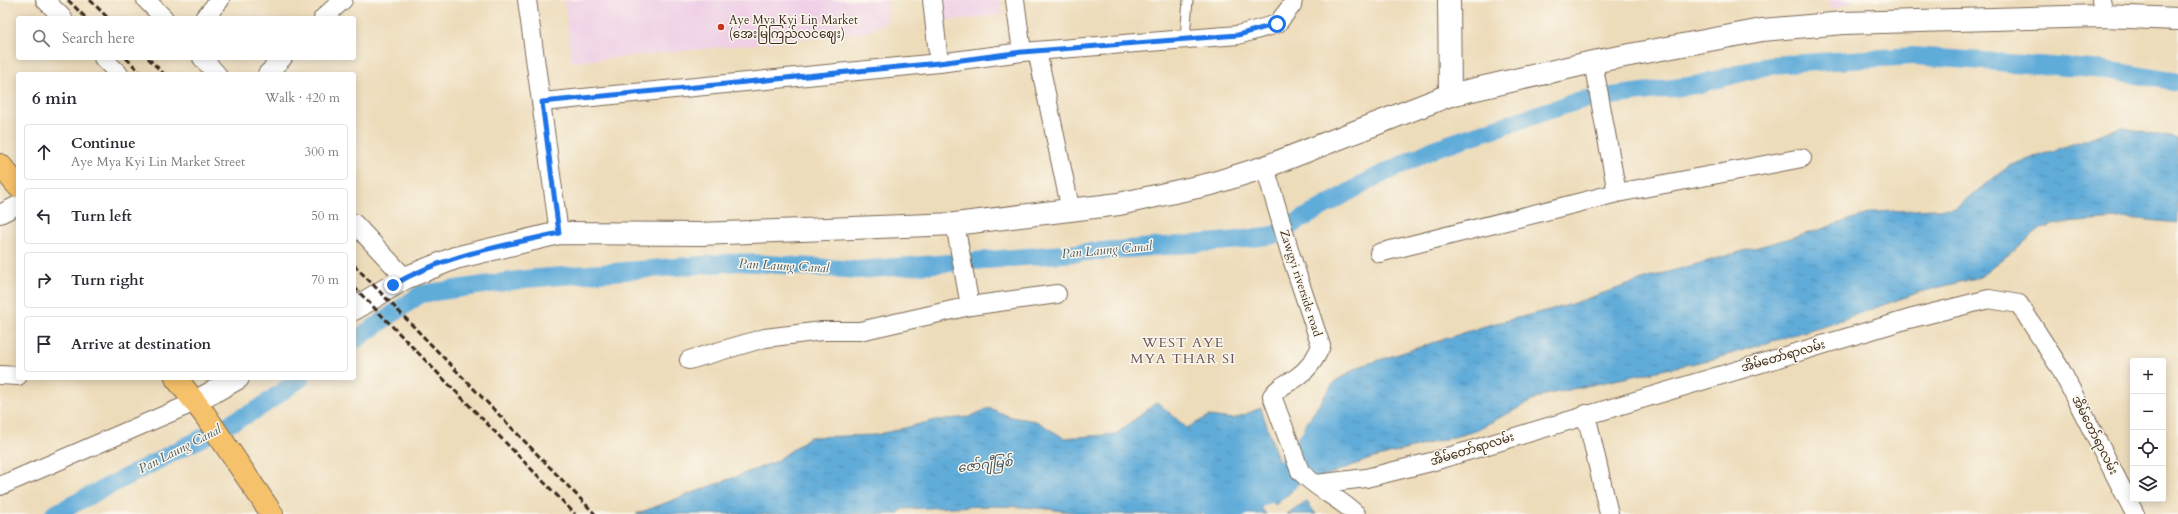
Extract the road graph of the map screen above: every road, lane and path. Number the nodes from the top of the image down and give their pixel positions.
1 (45, 0) edge
2 (146, 0) edge
3 (220, 0) edge
4 (343, 0) edge
5 (527, 0) edge
6 (932, 0) edge
7 (1015, 0) edge
8 (1188, 0) edge
9 (1294, 0) edge
10 (1450, 0) edge
11 (2102, 8) edge
12 (61, 16) edge
13 (162, 16) edge
14 (206, 16) edge
15 (325, 16) edge
16 (2178, 19) edge
17 (1184, 38) junction
18 (1030, 52) junction
19 (105, 60) edge
20 (204, 60) edge
21 (281, 60) edge
22 (1593, 62) junction
23 (939, 63) junction
24 (117, 72) edge
25 (215, 72) edge
26 (269, 72) edge
27 (1450, 95) junction
28 (542, 102) junction
29 (1802, 158) dead end
30 (0, 165) edge
31 (1265, 166) junction
32 (16, 184) edge
33 (1617, 193) junction
34 (16, 206) edge
35 (1071, 211) junction
36 (0, 214) edge
37 (955, 224) junction
38 (356, 225) edge
39 (559, 233) junction
40 (1379, 253) dead end
41 (405, 278) junction
42 (1057, 294) dead end
43 (970, 306) junction
44 (356, 308) edge
45 (689, 360) dead end
46 (0, 374) edge
47 (16, 376) edge
48 (178, 380) edge
49 (235, 380) edge
50 (200, 408) junction
51 (1586, 414) junction
52 (1316, 484) junction
53 (0, 486) edge
54 (272, 514) edge
55 (1356, 514) edge
56 (1610, 514) edge
57 (2135, 514) edge

1 - 12 street
2 - 13 street
3 - 14 street
4 - 15 street
5 - 28 street
6 - 23 street
7 - 18 street
8 - 17 lane
9 - 17 street
10 - 27 street
11 - 16 street
11 - 22 street
17 - 18 street
18 - 23 street
18 - 35 street
19 - 24 street
20 - 25 street
21 - 26 street
22 - 27 street
22 - 33 street
23 - 28 street
27 - 31 street
28 - 39 street
29 - 33 street
30 - 32 highway
31 - 35 street
31 - 52 street, Zawgyi riverside road
33 - 40 street
34 - 36 street
35 - 37 street
37 - 39 street
37 - 43 street
38 - 41 street
39 - 41 street
41 - 44 street
42 - 43 street
43 - 45 street
46 - 47 street
48 - 50 highway
49 - 50 street
50 - 53 street
50 - 54 highway
51 - 52 street, အိမ်တော်ရာလမ်း
51 - 56 street
51 - 57 street, အိမ်တော်ရာလမ်း
52 - 55 street, Zawgyi riverside road

